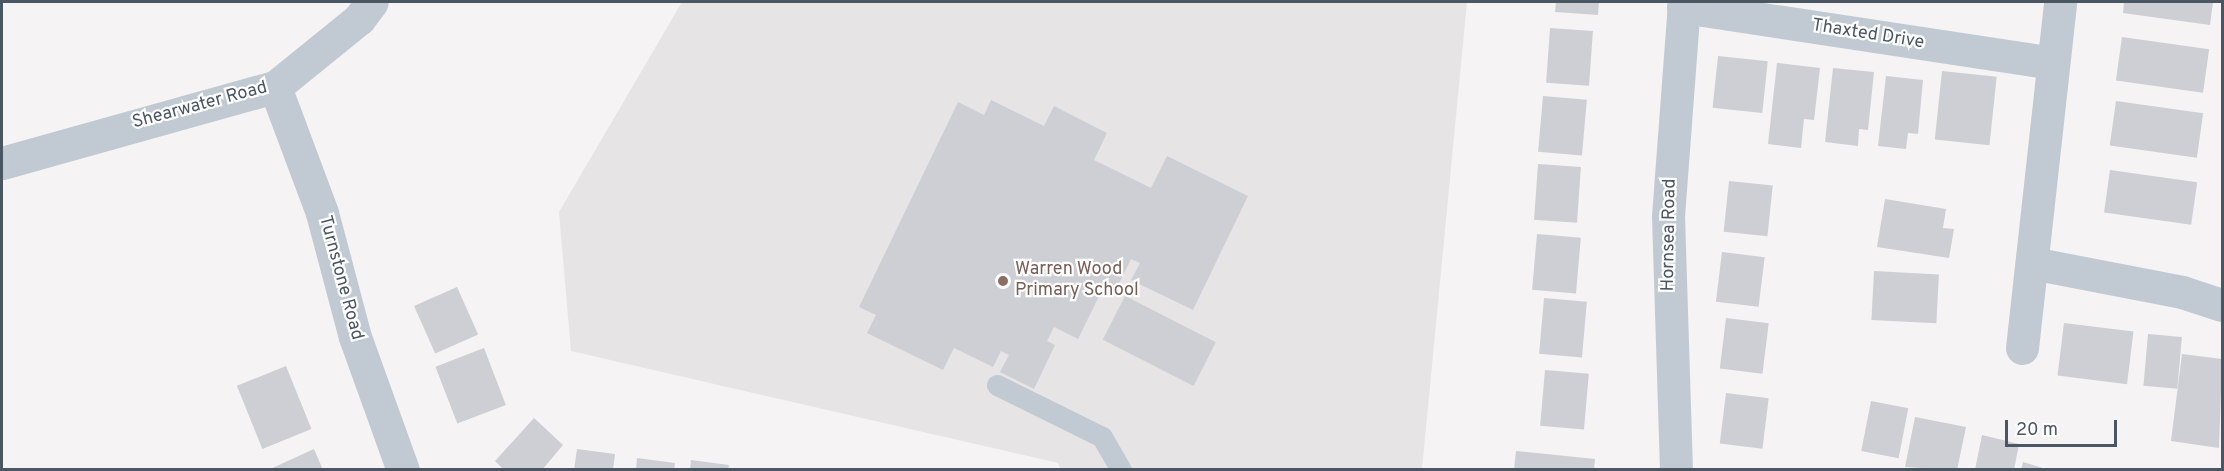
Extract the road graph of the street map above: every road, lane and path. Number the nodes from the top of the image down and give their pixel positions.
1 (372, 2) edge
2 (2060, 2) edge
3 (1684, 4) edge
4 (2053, 63) junction
5 (274, 87) junction
6 (2, 163) edge
7 (2032, 262) junction
8 (2223, 305) edge
9 (2022, 348) dead end
10 (997, 385) dead end
11 (403, 470) edge
12 (1121, 470) edge
13 (1676, 470) edge

1 - 5 street, Shearwater Road
2 - 4 street
3 - 4 street, Thaxted Drive
3 - 13 street, Hornsea Road
4 - 7 street
5 - 6 street, Shearwater Road
5 - 11 street, Turnstone Road
7 - 8 street
7 - 9 street
10 - 12 lane

